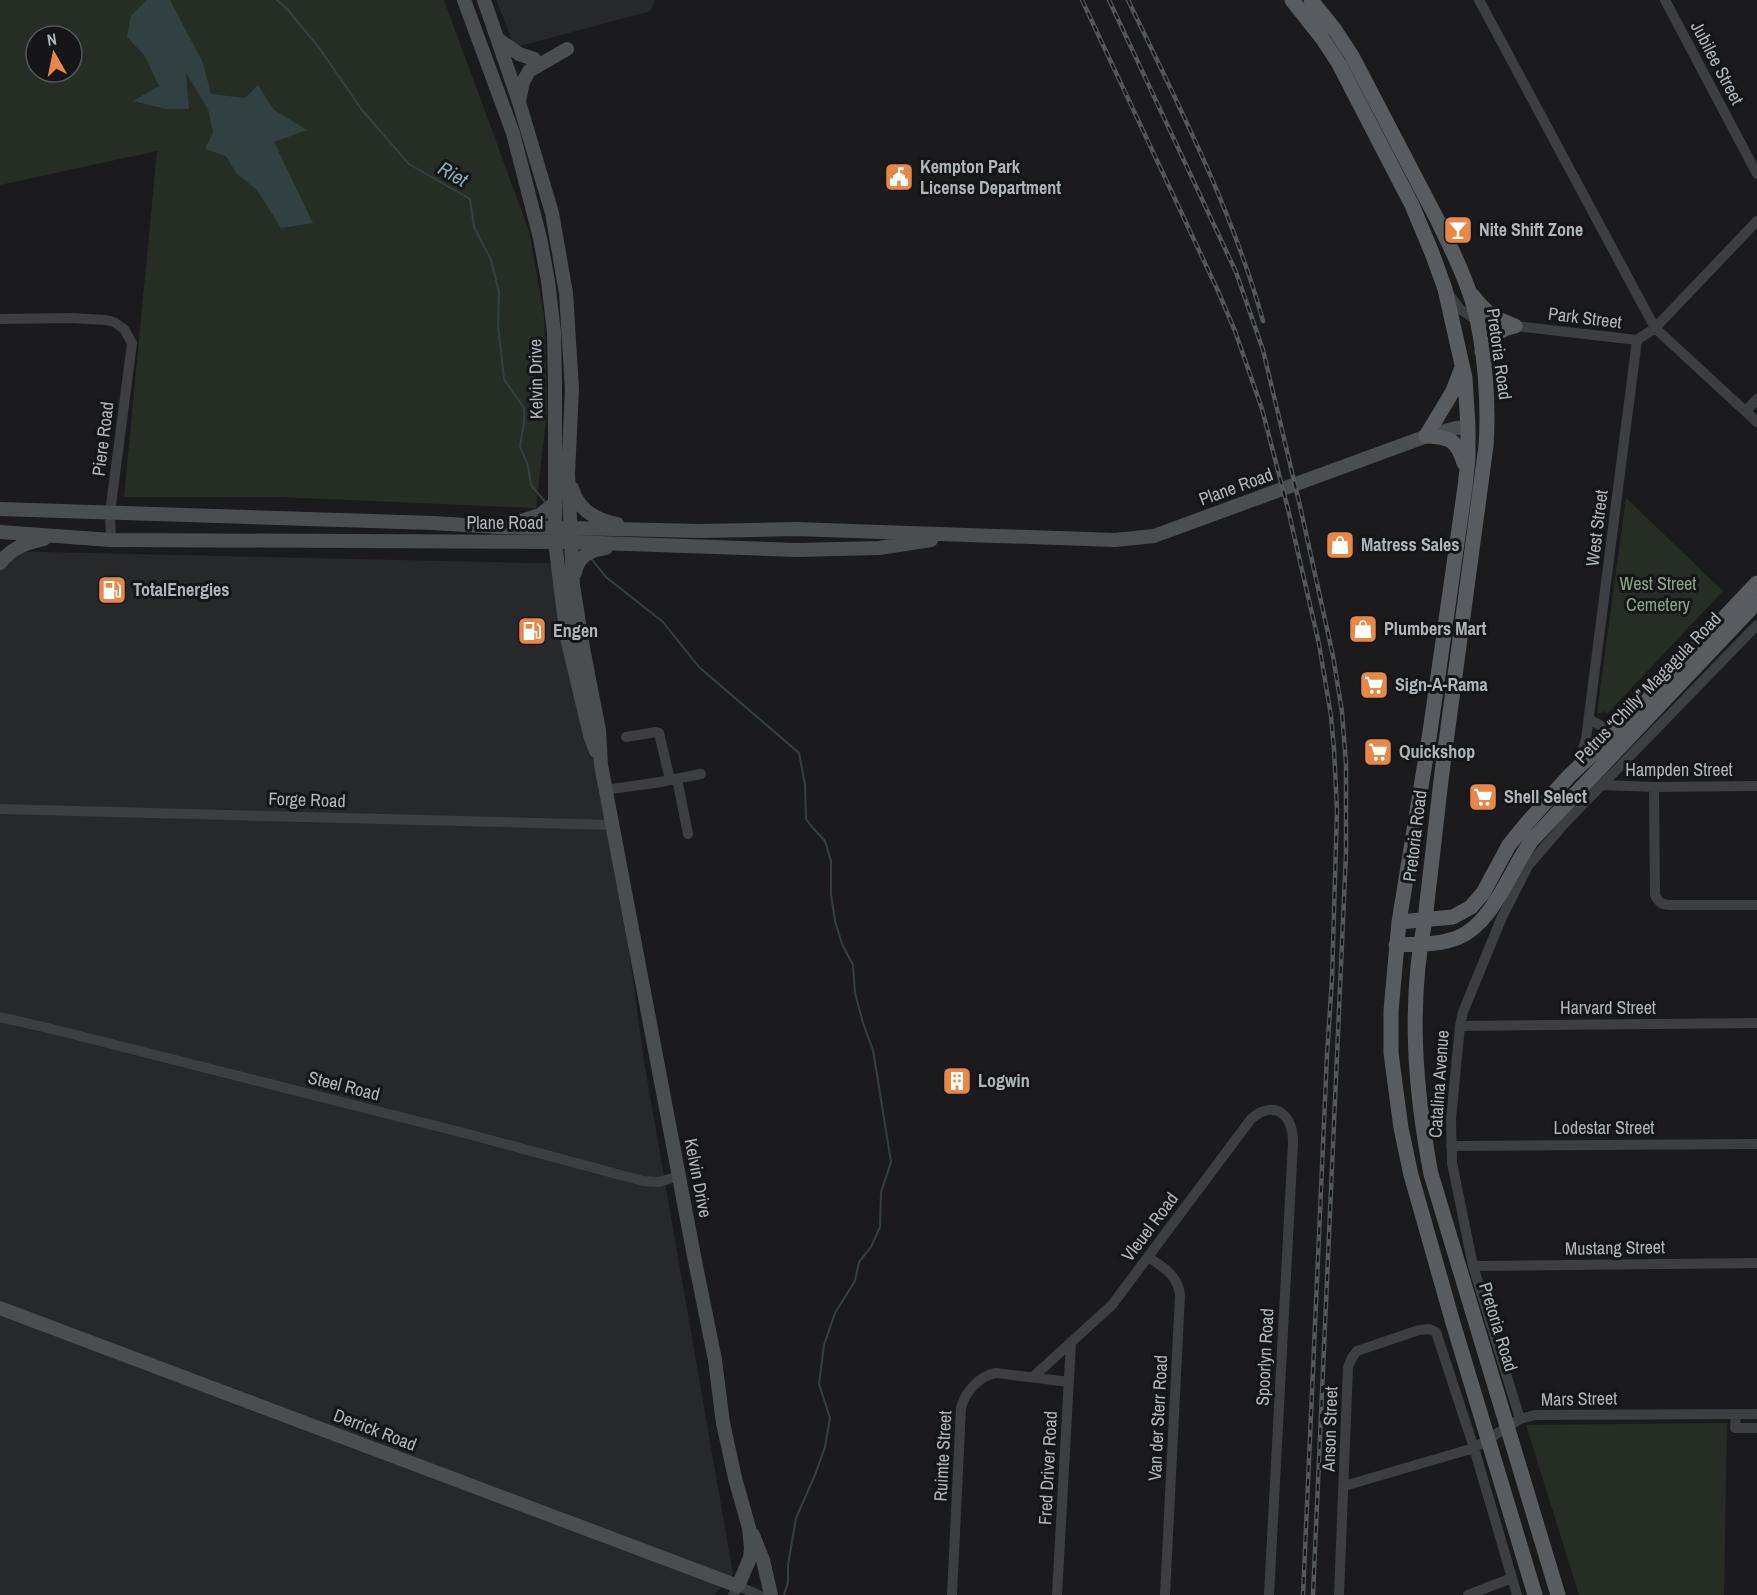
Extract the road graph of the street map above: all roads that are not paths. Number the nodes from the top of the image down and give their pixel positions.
1 (464, 0) edge
2 (484, 0) edge
3 (1292, 0) edge
4 (1311, 0) edge
5 (1479, 0) edge
6 (1665, 0) edge
7 (499, 40) junction
8 (567, 49) dead end
9 (534, 59) dead end
10 (519, 102) junction
11 (1757, 174) edge
12 (1757, 221) edge
13 (1467, 288) junction
14 (1445, 289) junction
15 (0, 319) edge
16 (1476, 320) junction
17 (1514, 326) junction
18 (1655, 328) junction
19 (1637, 340) junction
20 (1482, 352) junction
21 (1463, 365) junction
22 (1486, 391) junction
23 (1757, 399) edge
24 (1746, 411) junction
25 (1757, 422) edge
26 (1468, 427) junction
27 (1427, 436) junction
28 (1486, 447) junction
29 (1466, 469) junction
30 (568, 474) junction
31 (555, 503) junction
32 (0, 509) edge
33 (110, 513) junction
34 (499, 527) junction
35 (641, 529) junction
36 (701, 531) junction
37 (0, 532) edge
38 (555, 534) junction
39 (571, 535) junction
40 (61, 536) junction
41 (1008, 538) junction
42 (111, 540) junction
43 (796, 541) dead end
44 (626, 545) junction
45 (0, 563) edge
46 (1757, 583) edge
47 (573, 585) junction
48 (1757, 602) edge
49 (1755, 630) edge
50 (1589, 719) junction
51 (1622, 725) junction
52 (1430, 732) junction
53 (626, 737) dead end
54 (1447, 738) junction
55 (601, 765) junction
56 (1577, 769) junction
57 (701, 774) dead end
58 (673, 780) junction
59 (1602, 785) junction
60 (1757, 786) edge
61 (1654, 787) junction
62 (606, 790) junction
63 (0, 809) edge
64 (613, 825) junction
65 (688, 834) dead end
66 (1427, 898) junction
67 (1757, 905) edge
68 (1453, 917) junction
69 (1425, 920) junction
70 (1399, 922) junction
71 (1420, 943) junction
72 (1396, 945) junction
73 (0, 1017) edge
74 (1757, 1023) edge
75 (1460, 1026) junction
76 (1289, 1121) joint
77 (1757, 1144) edge
78 (1451, 1146) junction
79 (679, 1176) junction
80 (1148, 1257) junction
81 (1757, 1263) edge
82 (1473, 1266) junction
83 (0, 1308) edge
84 (1071, 1342) junction
85 (1033, 1377) junction
86 (1069, 1382) junction
87 (1736, 1414) junction
88 (1757, 1414) edge
89 (1514, 1423) junction
90 (1757, 1428) edge
91 (1488, 1439) junction
92 (1474, 1448) junction
93 (1345, 1466) junction
94 (1374, 1477) junction
95 (1344, 1486) junction
96 (749, 1528) junction
97 (1512, 1578) junction
98 (735, 1591) edge
99 (759, 1595) edge
100 (771, 1595) edge
101 (952, 1595) edge
102 (1057, 1595) edge
103 (1165, 1595) edge
104 (1269, 1595) edge
105 (1339, 1595) edge
106 (1468, 1595) edge
107 (1517, 1595) edge
108 (1534, 1595) edge
109 (1558, 1595) edge

1 - 31 street, Kelvin Drive
2 - 7 street, Kelvin Drive
3 - 14 main road, Pretoria Road
4 - 13 main road, Pretoria Road
5 - 18 street
6 - 11 street, Jubilee Street
7 - 9 street
7 - 10 street, Kelvin Drive
8 - 10 street
10 - 30 street, Kelvin Drive
12 - 18 street, Park Street
13 - 16 main road, Pretoria Road
13 - 17 main road
14 - 16 street
14 - 21 main road, Pretoria Road
15 - 33 street, Piere Road
16 - 17 street, Park Street
16 - 20 main road, Pretoria Road
17 - 19 street, Park Street
17 - 20 main road
18 - 19 street, Park Street
18 - 24 street
19 - 50 street, West Street
20 - 22 main road, Pretoria Road
21 - 26 main road, Pretoria Road
21 - 27 main road
22 - 26 main road
22 - 28 main road, Pretoria Road
23 - 24 street
24 - 25 street
26 - 27 street, Plane Road
26 - 28 main road
26 - 29 main road, Pretoria Road
27 - 29 main road
27 - 41 street, Plane Road
28 - 54 main road, Pretoria Road
29 - 52 main road, Pretoria Road
30 - 35 street
30 - 39 street, Kelvin Drive
31 - 34 street
31 - 38 street, Kelvin Drive
32 - 33 street, Plane Road
33 - 34 street, Plane Road
33 - 42 street, Piere Road
34 - 38 street, Plane Road
35 - 36 street, Plane Road
35 - 39 street, Plane Road
36 - 41 street, Plane Road
36 - 43 street
37 - 40 street, Plane Road
38 - 39 street, Plane Road
38 - 42 street, Plane Road
38 - 55 street, Kelvin Drive
39 - 44 street, Plane Road
39 - 47 street, Kelvin Drive
40 - 42 street, Plane Road
40 - 45 street
41 - 44 street, Plane Road
44 - 47 street
46 - 51 main road, Petrus “Chilly” Magagula Road
47 - 55 street, Kelvin Drive
48 - 71 main road, Petrus “Chilly” Magagula Road
49 - 59 street, Catalina Avenue
50 - 51 street
50 - 56 street, West Street
51 - 56 main road, Petrus “Chilly” Magagula Road
52 - 54 main road
52 - 70 main road, Pretoria Road
53 - 58 street
54 - 66 main road, Pretoria Road
55 - 62 street, Kelvin Drive
56 - 68 main road, Petrus “Chilly” Magagula Road
57 - 58 street
58 - 62 street
58 - 65 street
59 - 61 street, Hampden Street
59 - 75 street, Catalina Avenue
60 - 61 street, Hampden Street
61 - 67 street
62 - 64 street, Kelvin Drive
63 - 64 street, Forge Road
64 - 79 street, Kelvin Drive
66 - 68 main road
66 - 69 main road, Pretoria Road
68 - 69 main road, Petrus “Chilly” Magagula Road
69 - 70 main road, Petrus “Chilly” Magagula Road
69 - 71 main road, Pretoria Road
70 - 72 main road, Pretoria Road
71 - 72 main road
71 - 89 main road, Pretoria Road
72 - 91 main road, Pretoria Road
73 - 79 street, Steel Road
74 - 75 street, Harvard Street
75 - 78 street, Catalina Avenue
76 - 80 street, Vleuel Road
76 - 104 street, Spoorlyn Road
77 - 78 street, Lodestar Street
78 - 82 street, Catalina Avenue
79 - 96 street, Kelvin Drive
80 - 84 street, Vleuel Road
80 - 103 street, Van der Sterr Road
81 - 82 street, Mustang Street
82 - 89 street, Catalina Avenue
83 - 98 street, Derrick Road
84 - 85 street, Vleuel Road
84 - 86 street, Fred Driver Road
85 - 86 street, Ruimte Street
85 - 101 street, Ruimte Street
86 - 102 street, Fred Driver Road
87 - 88 street, Mars Street
87 - 89 street, Mars Street
87 - 90 street
89 - 91 street, Mars Street
89 - 109 main road, Pretoria Road
91 - 92 street, Mars Street
91 - 108 main road, Pretoria Road
92 - 93 street, Anson Street
92 - 94 street, Mars Street
92 - 97 street
93 - 94 street
93 - 95 street, Anson Street
94 - 95 street, Mars Street
95 - 105 street, Anson Street
96 - 98 street, Kelvin Drive
96 - 100 street
97 - 106 street
97 - 107 street
98 - 99 street

